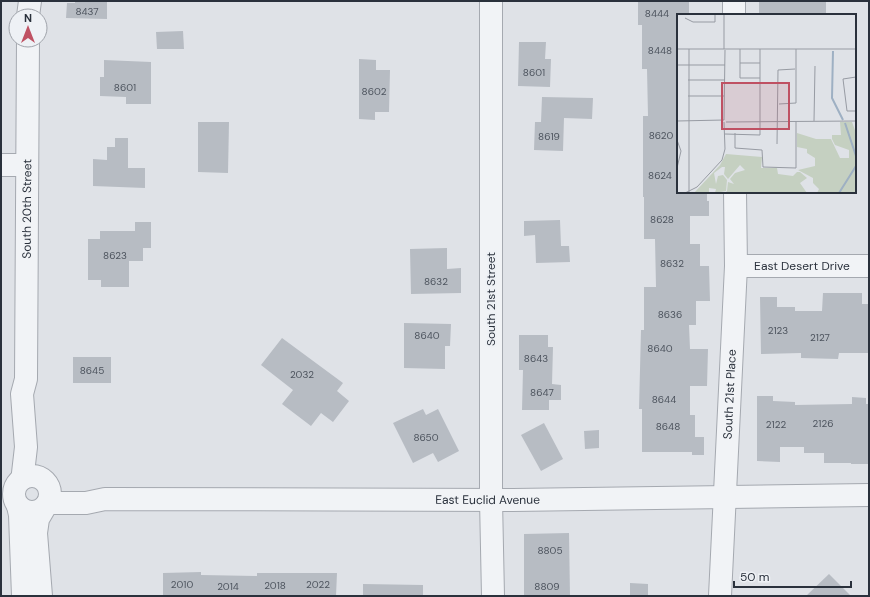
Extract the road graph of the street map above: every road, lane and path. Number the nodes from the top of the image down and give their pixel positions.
1 (491, 1) edge
2 (734, 1) edge
3 (734, 14) edge
4 (28, 48) edge
5 (1, 165) edge
6 (27, 165) junction
7 (735, 193) edge
8 (736, 266) junction
9 (869, 266) edge
10 (26, 494) edge
11 (869, 495) edge
12 (724, 497) junction
13 (491, 500) junction
14 (23, 596) edge
15 (41, 596) edge
16 (493, 596) edge
17 (720, 596) edge

1 - 13 street, South 21st Street
2 - 3 street
4 - 6 street, South 20th Street
5 - 6 street
6 - 10 street, South 20th Street
7 - 8 street, South 21st Place
8 - 9 street, East Desert Drive
8 - 12 street, South 21st Place
10 - 13 street, East Euclid Avenue
10 - 14 street, South 20th Street
10 - 15 street
11 - 12 street, East Euclid Avenue
12 - 13 street, East Euclid Avenue
12 - 17 street, South 21st Place
13 - 16 street, South 21st Street

